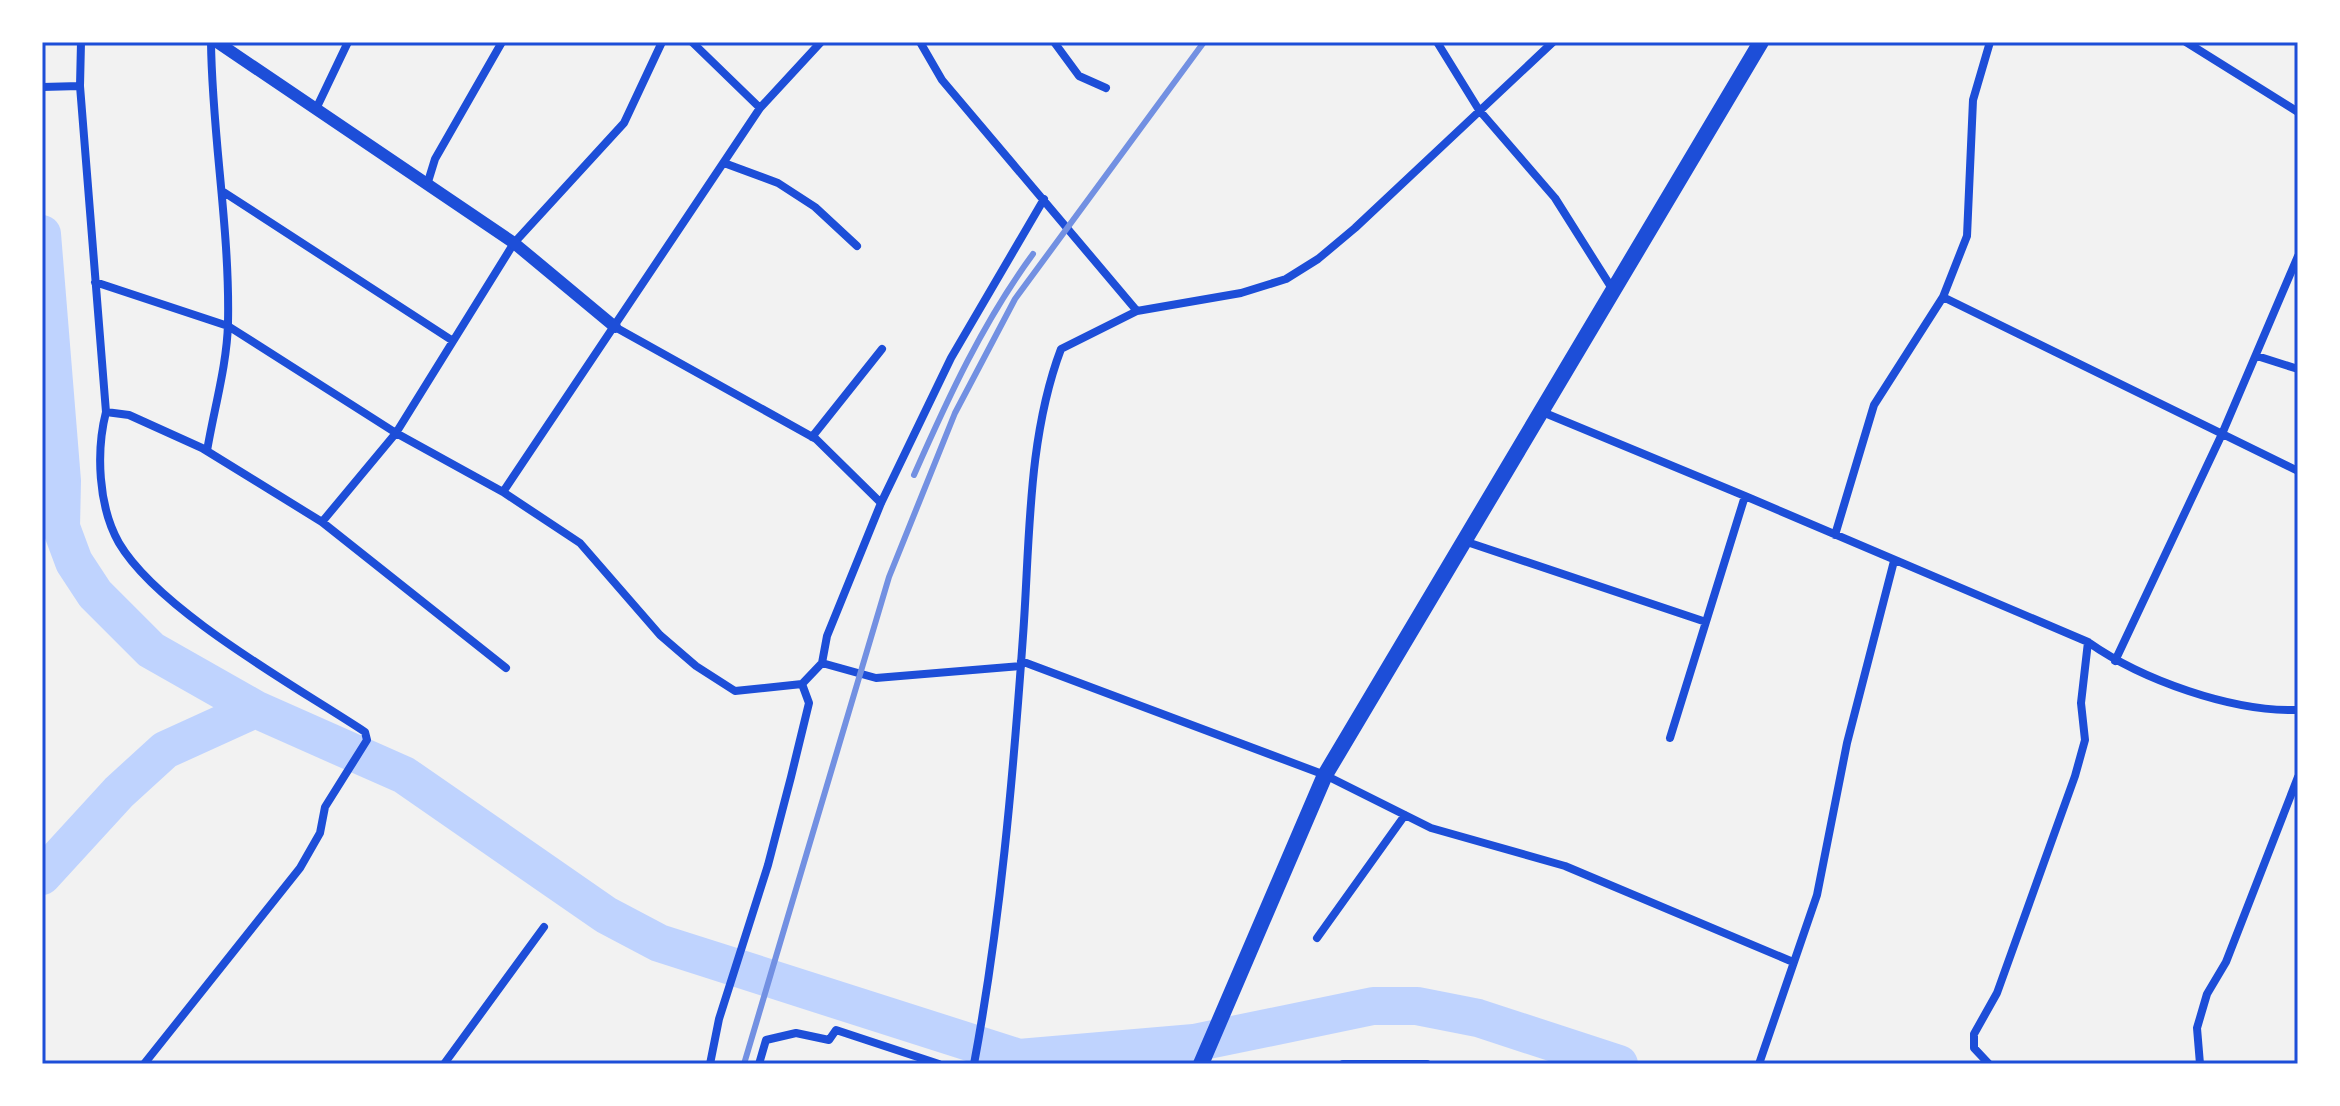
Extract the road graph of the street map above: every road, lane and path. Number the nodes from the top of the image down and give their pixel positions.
1 (81, 42) edge
2 (214, 42) edge
3 (348, 42) edge
4 (502, 42) edge
5 (662, 42) edge
6 (692, 42) edge
7 (821, 42) edge
8 (920, 42) edge
9 (1054, 42) edge
10 (1437, 42) edge
11 (1553, 42) edge
12 (1761, 42) edge
13 (1990, 42) edge
14 (2193, 44) edge
15 (80, 86) junction
16 (42, 87) edge
17 (1106, 88) dead end
18 (760, 108) junction
19 (316, 109) junction
20 (1479, 110) junction
21 (2298, 112) edge
22 (724, 163) junction
23 (427, 185) junction
24 (222, 191) junction
25 (1044, 199) junction
26 (514, 243) junction
27 (857, 246) dead end
28 (2298, 256) edge
29 (95, 282) junction
30 (1613, 290) junction
31 (1943, 297) junction
32 (1137, 311) junction
33 (228, 326) junction
34 (615, 327) junction
35 (453, 341) junction
36 (882, 349) dead end
37 (2257, 356) junction
38 (2298, 369) edge
39 (1540, 411) junction
40 (106, 412) junction
41 (396, 433) junction
42 (2222, 434) junction
43 (812, 437) junction
44 (207, 451) junction
45 (2298, 471) edge
46 (503, 492) junction
47 (1745, 496) junction
48 (881, 503) junction
49 (322, 522) junction
50 (1835, 535) junction
51 (1463, 541) junction
52 (1894, 561) junction
53 (1706, 622) junction
54 (2088, 642) junction
55 (2115, 661) junction
56 (822, 663) junction
57 (1021, 664) junction
58 (506, 668) dead end
59 (802, 684) junction
60 (2298, 710) edge
61 (1670, 738) dead end
62 (1325, 775) junction
63 (2298, 777) edge
64 (1405, 815) junction
65 (544, 927) dead end
66 (1317, 938) dead end
67 (1793, 962) junction
68 (144, 1064) edge
69 (444, 1064) edge
70 (710, 1064) edge
71 (759, 1064) edge
72 (939, 1064) edge
73 (974, 1064) edge
74 (1201, 1064) edge
75 (1343, 1064) edge
76 (1427, 1064) edge
77 (1759, 1064) edge
78 (1989, 1064) edge
79 (2200, 1064) edge

1 - 15 street
2 - 19 street
2 - 24 street
3 - 19 street
4 - 23 street
5 - 26 street
6 - 18 street
7 - 18 street
8 - 25 street
9 - 17 street
10 - 20 street
11 - 20 street
12 - 30 highway
13 - 31 street
14 - 21 street
15 - 16 street
15 - 29 street
18 - 22 street
19 - 23 street
20 - 30 street
20 - 32 street
22 - 27 street
22 - 34 street
23 - 26 street
24 - 33 street
24 - 35 street
25 - 32 street
25 - 48 street
26 - 34 street
26 - 35 street
28 - 37 street
29 - 33 street
29 - 40 street
30 - 39 highway
31 - 42 street
31 - 50 street
32 - 57 street
33 - 41 street
33 - 44 street
34 - 43 street
34 - 46 street
35 - 41 street
36 - 43 street
37 - 38 street
37 - 42 street
39 - 47 street
39 - 51 highway
40 - 44 street
40 - 68 street
41 - 46 street
41 - 49 street
42 - 45 street
42 - 55 street
43 - 48 street
44 - 49 street
46 - 59 street
47 - 50 street
47 - 53 street
48 - 56 street
49 - 58 street
50 - 52 street
51 - 53 street
51 - 62 highway
52 - 54 street
52 - 67 street
53 - 61 street
54 - 55 street
54 - 78 street
55 - 60 street
56 - 57 street
56 - 59 street
57 - 62 street
57 - 73 street
59 - 70 street
62 - 64 street
62 - 74 highway
63 - 79 street
64 - 66 street
64 - 67 street
65 - 69 street
67 - 77 street
71 - 72 street
75 - 76 street

